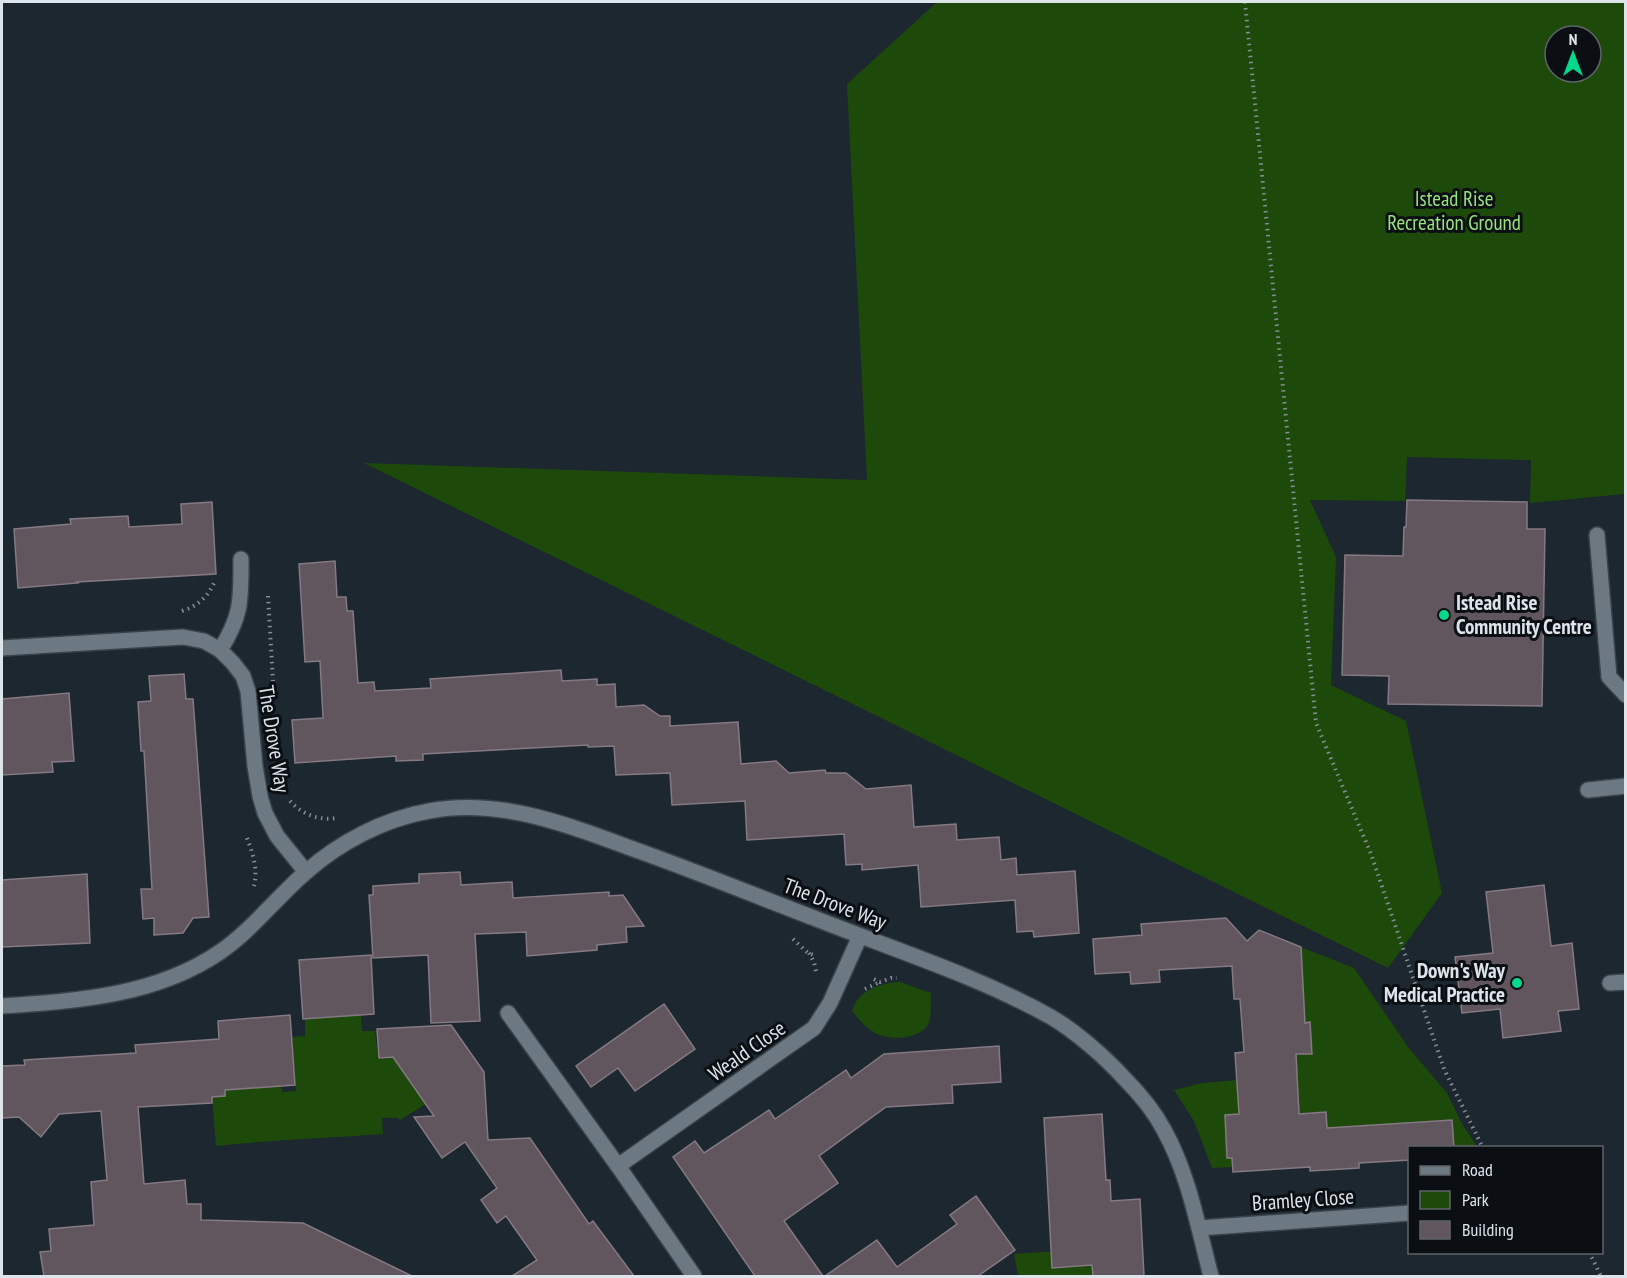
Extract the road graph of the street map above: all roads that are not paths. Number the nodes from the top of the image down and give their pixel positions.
1 (1597, 535) dead end
2 (241, 560) road end
3 (2, 648) edge
4 (220, 650) junction
5 (1626, 695) edge
6 (1626, 786) edge
7 (1588, 790) dead end
8 (306, 872) junction
9 (860, 936) junction
10 (2, 1006) edge
11 (508, 1012) dead end
12 (618, 1166) junction
13 (1408, 1213) edge
14 (1199, 1228) junction
15 (694, 1276) edge
16 (1211, 1276) edge

1 - 5 street
2 - 4 street
3 - 4 street, The Drove Way
4 - 8 street, The Drove Way
6 - 7 street
8 - 9 street, The Drove Way
8 - 10 street, The Drove Way
9 - 12 street, Weald Close
9 - 14 street, The Drove Way
11 - 12 street
12 - 15 street
13 - 14 street, Bramley Close
14 - 16 street, The Drove Way

